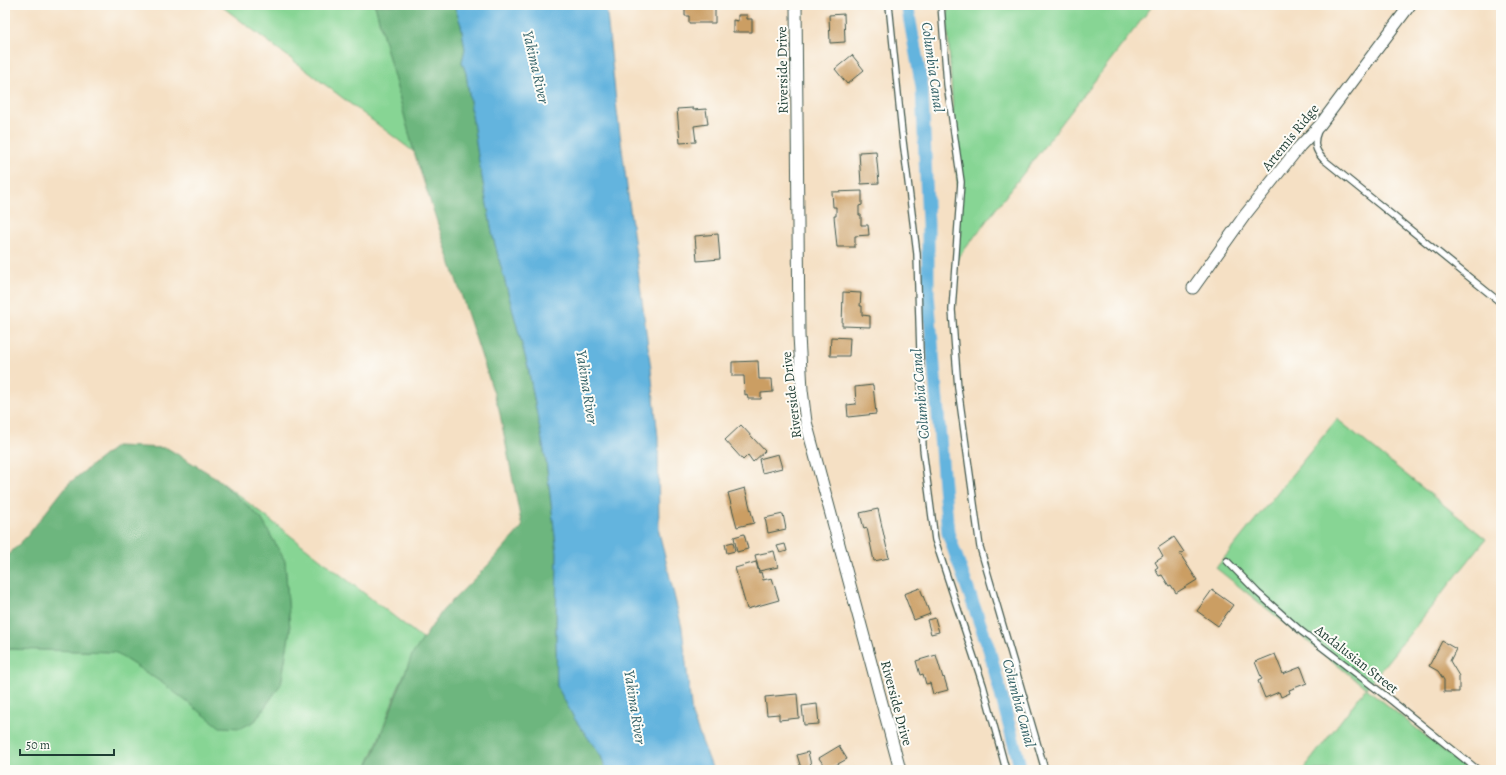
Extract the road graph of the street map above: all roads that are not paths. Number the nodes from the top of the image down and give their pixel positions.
1 (796, 5) edge
2 (889, 5) edge
3 (941, 5) edge
4 (1410, 5) edge
5 (1320, 125) junction
6 (1193, 288) dead end
7 (1501, 303) edge
8 (1227, 561) dead end
9 (900, 770) edge
10 (1006, 770) edge
11 (1045, 770) edge
12 (1478, 770) edge

1 - 9 street, Riverside Drive
2 - 10 lane
3 - 11 lane
4 - 5 street, Artemis Ridge
5 - 6 street, Artemis Ridge
5 - 7 lane
8 - 12 lane, Andalusian Street

